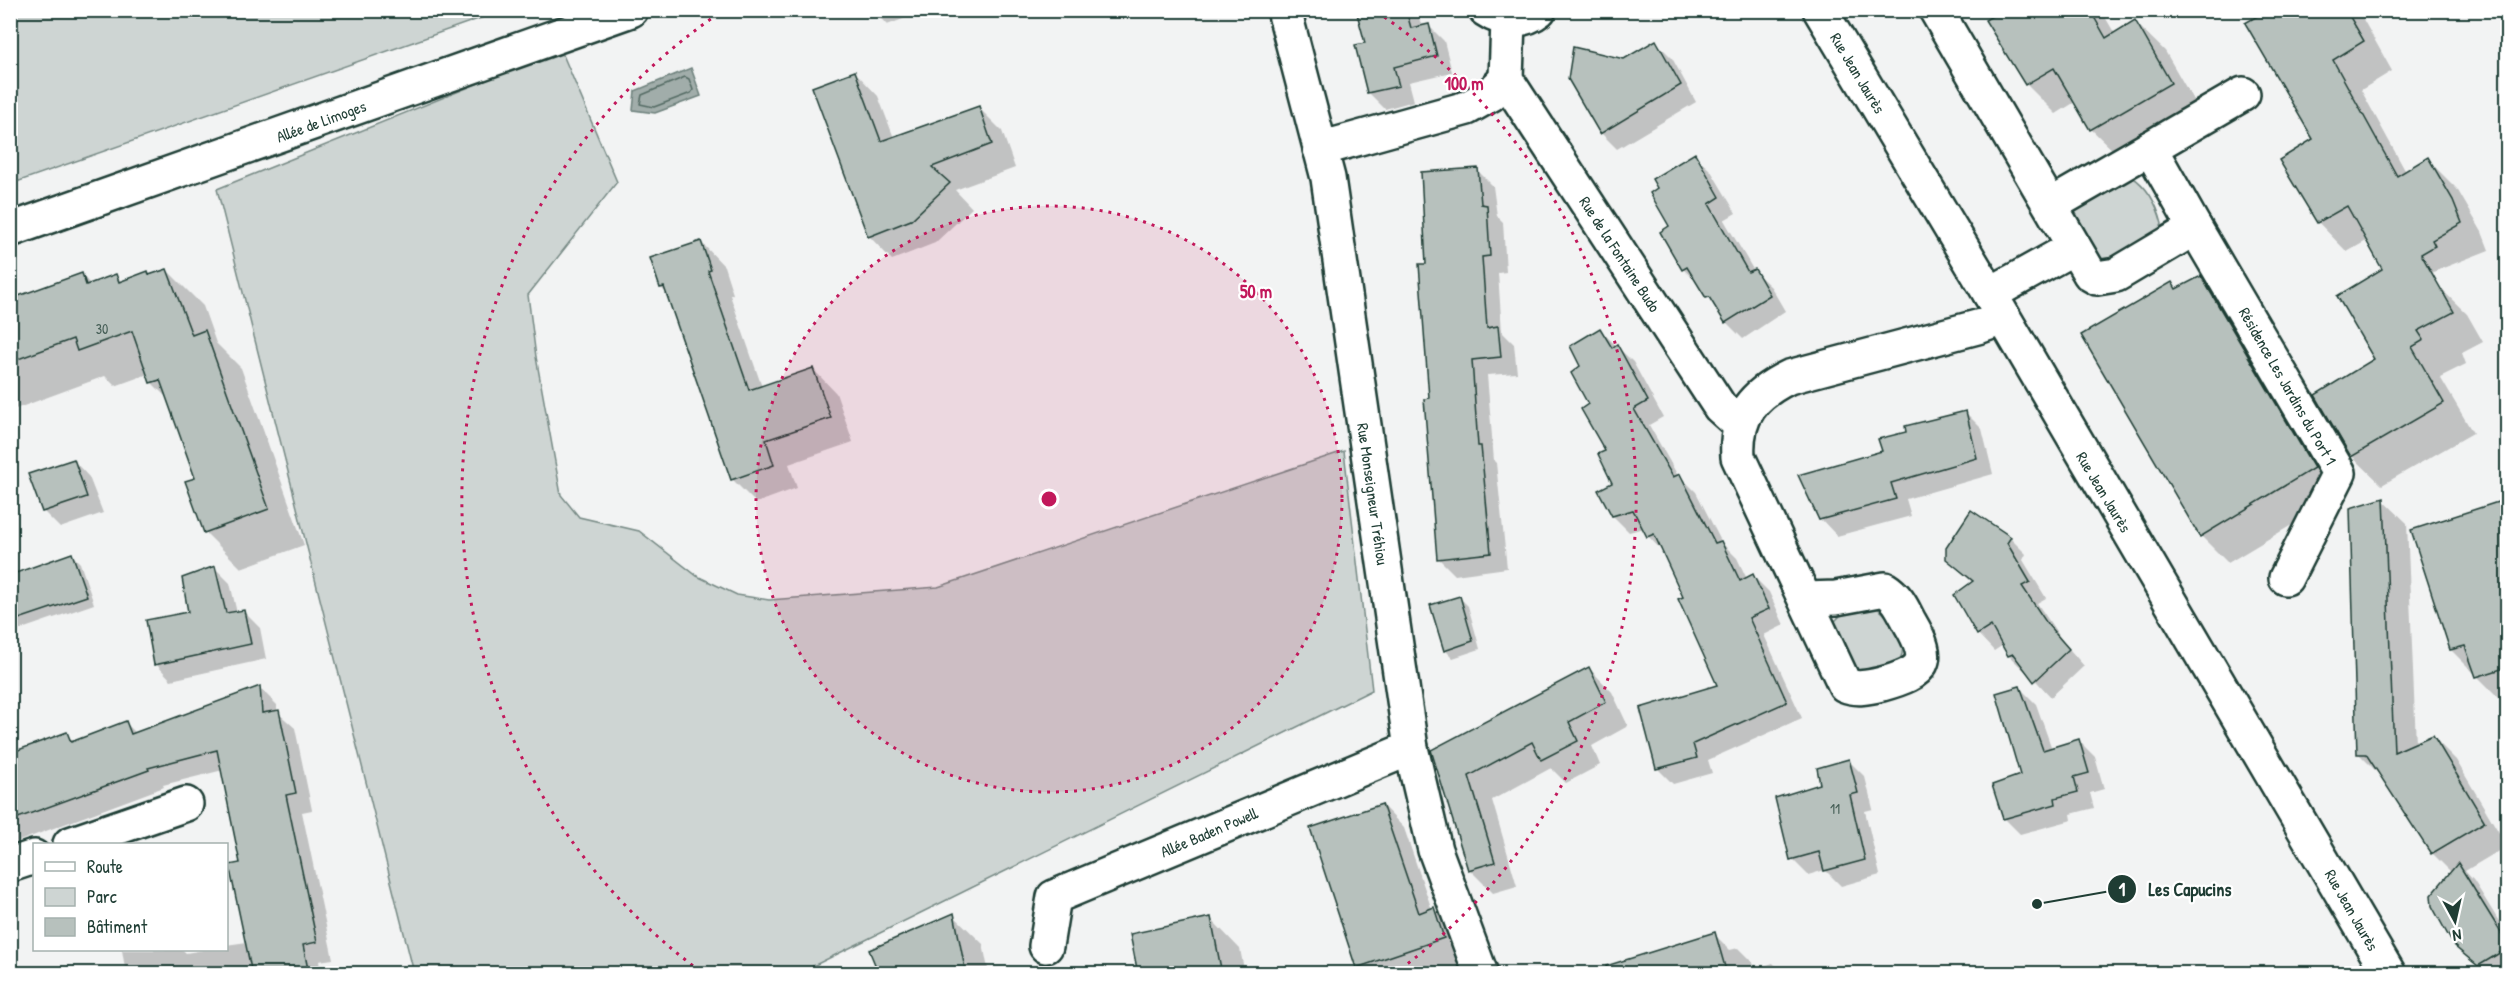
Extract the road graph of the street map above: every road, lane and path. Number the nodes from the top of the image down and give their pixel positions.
1 (631, 10) edge
2 (1284, 10) edge
3 (1539, 10) edge
4 (1820, 10) edge
5 (1936, 10) edge
6 (1497, 15) edge
7 (1506, 79) junction
8 (2243, 94) dead end
9 (2150, 148) junction
10 (1320, 149) junction
11 (2051, 205) junction
12 (2195, 228) junction
13 (10, 230) edge
14 (2073, 248) junction
15 (1996, 306) junction
16 (1740, 425) junction
17 (2286, 578) dead end
18 (1806, 598) dead end
19 (1411, 748) junction
20 (186, 804) dead end
21 (73, 843) edge
22 (33, 857) edge
23 (10, 865) edge
24 (1046, 946) dead end
25 (1481, 974) edge
26 (2389, 974) edge

1 - 13 street, Allée de Limoges
2 - 10 street, Rue Monseigneur Tréhiou
3 - 6 street
4 - 15 street, Rue Jean Jaurès
5 - 11 street
6 - 7 street
7 - 10 street
7 - 16 street, Rue de la Fontaine Budo
8 - 9 street
9 - 11 street
9 - 12 street, Résidence Les Jardins du Port 1
10 - 19 street, Rue Monseigneur Tréhiou
11 - 14 street
12 - 14 street
12 - 17 street, Résidence Les Jardins du Port 1
14 - 15 street
15 - 16 street
15 - 26 street, Rue Jean Jaurès
16 - 18 street
19 - 24 street, Allée Baden Powell
19 - 25 street, Rue Monseigneur Tréhiou
20 - 21 street
22 - 23 street

